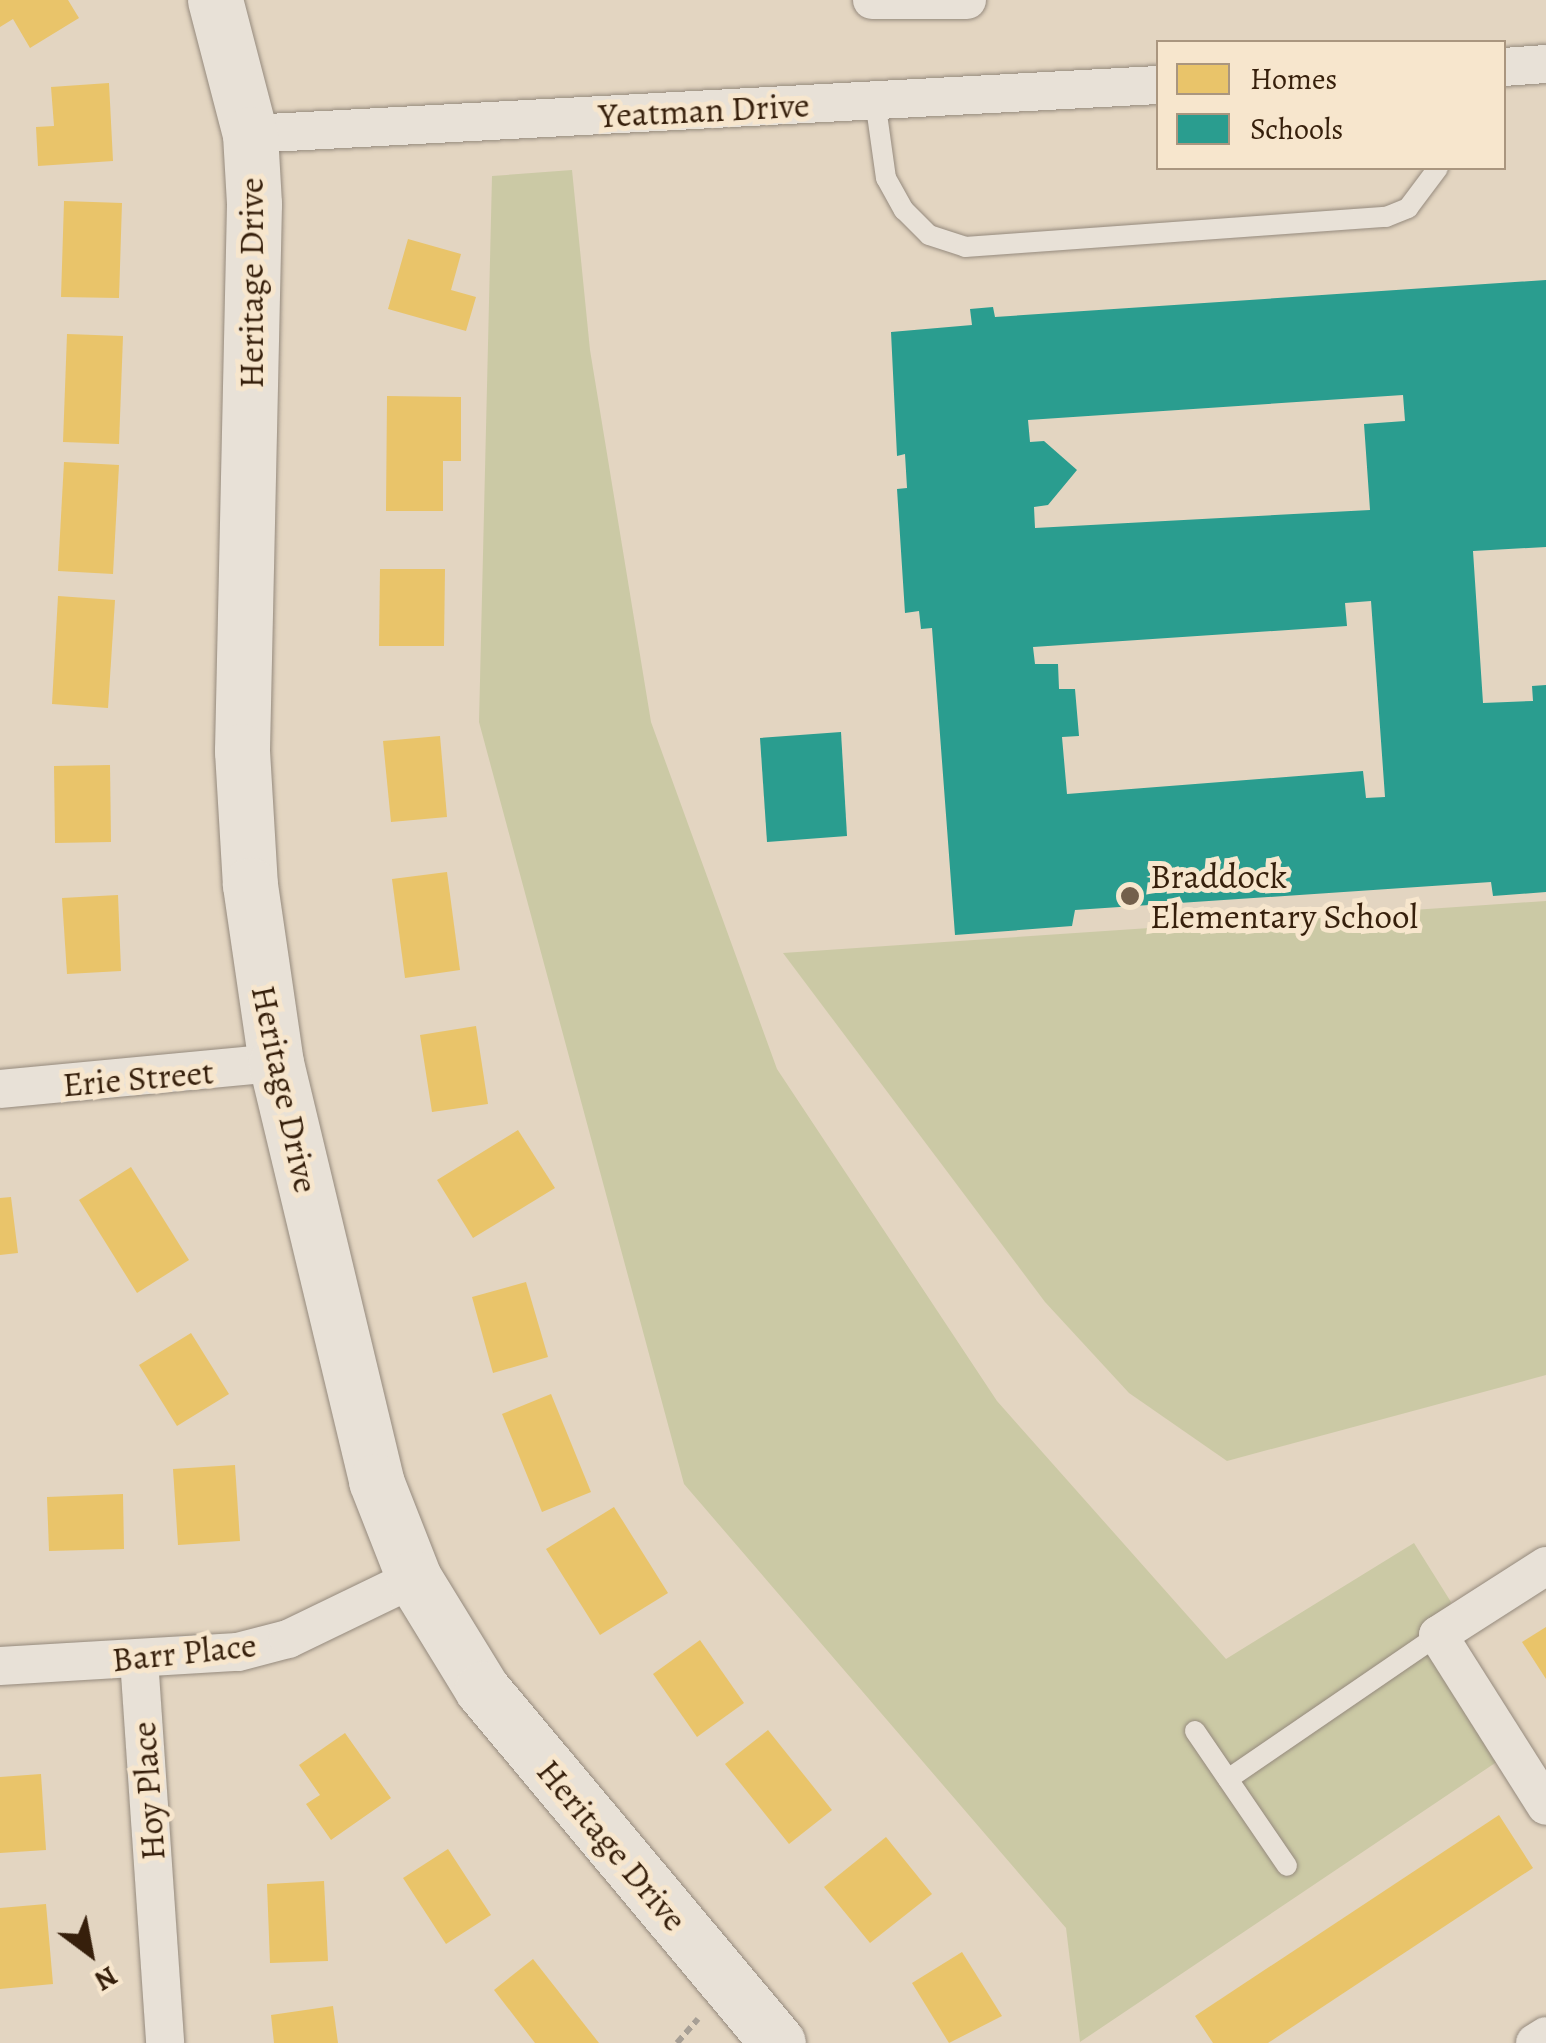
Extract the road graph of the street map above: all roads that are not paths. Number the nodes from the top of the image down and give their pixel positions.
1 (215, 0) edge
2 (872, 0) edge
3 (967, 0) edge
4 (1546, 64) edge
5 (1506, 66) edge
6 (1156, 85) edge
7 (875, 100) junction
8 (250, 134) junction
9 (1436, 170) edge
10 (276, 1064) junction
11 (0, 1088) edge
12 (1546, 1566) edge
13 (414, 1578) junction
14 (1438, 1635) junction
15 (140, 1659) junction
16 (0, 1666) edge
17 (1195, 1731) dead end
18 (1228, 1779) junction
19 (1546, 1806) edge
20 (1287, 1866) dead end
21 (1546, 2036) edge
22 (760, 2037) edge
23 (165, 2043) edge
24 (1535, 2043) edge

1 - 8 street, Heritage Drive
2 - 3 street
4 - 5 street
6 - 7 street, Yeatman Drive
7 - 8 street, Yeatman Drive
7 - 9 lane
8 - 10 street, Heritage Drive
10 - 11 street, Erie Street
10 - 13 street, Heritage Drive
12 - 14 street
13 - 15 street, Barr Place
13 - 22 street, Heritage Drive
14 - 18 lane
14 - 19 street
15 - 16 street, Barr Place
15 - 23 street, Hoy Place
17 - 18 lane
18 - 20 lane
21 - 24 street

